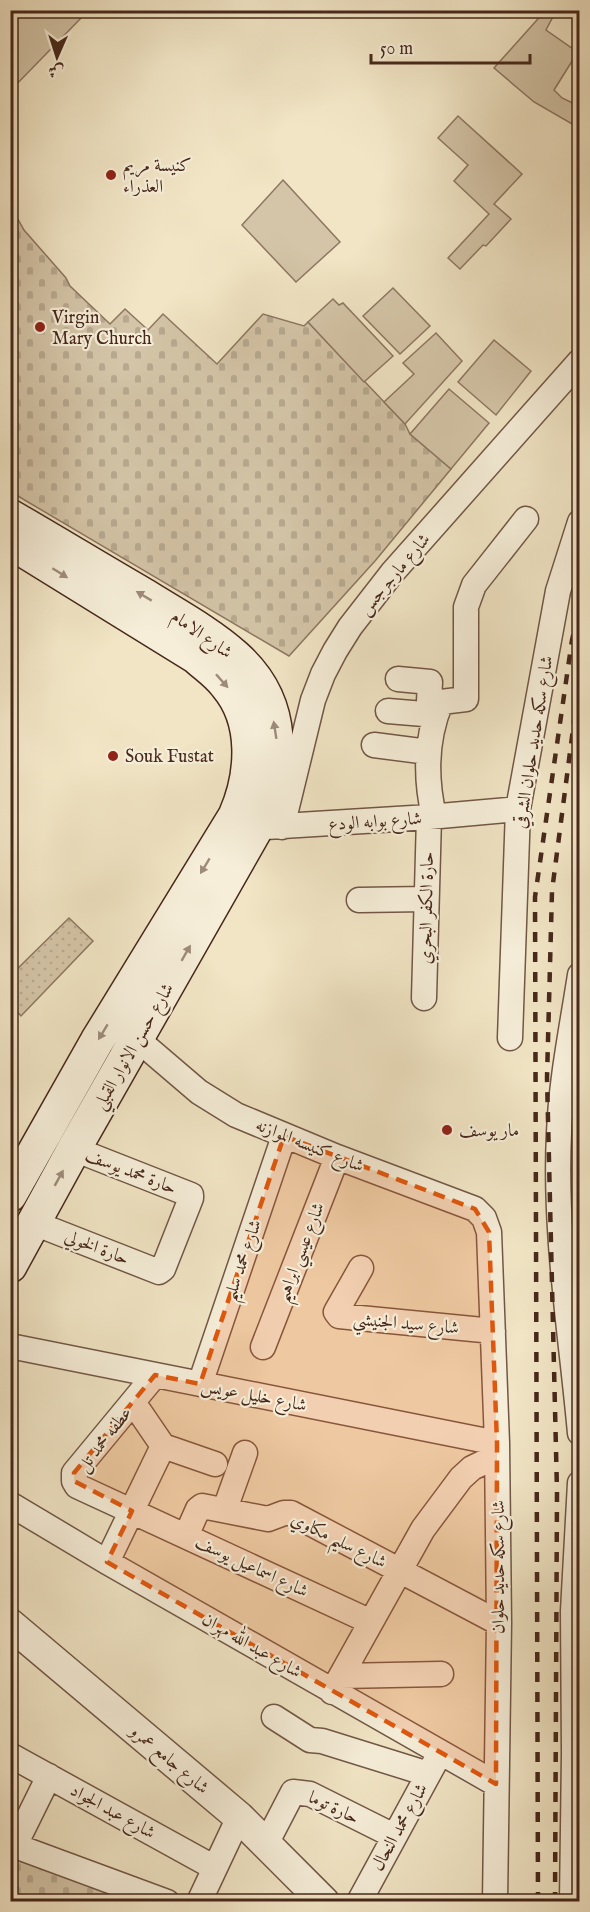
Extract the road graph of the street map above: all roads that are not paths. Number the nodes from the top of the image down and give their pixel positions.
1 (579, 362) edge
2 (10, 516) edge
3 (526, 519) dead end
4 (579, 522) edge
5 (10, 542) edge
6 (398, 679) dead end
7 (438, 710) junction
8 (388, 711) dead end
9 (374, 745) dead end
10 (428, 752) junction
11 (518, 809) junction
12 (431, 817) junction
13 (258, 823) junction
14 (426, 899) junction
15 (359, 900) dead end
16 (579, 975) edge
17 (424, 998) dead end
18 (510, 1038) dead end
19 (137, 1039) junction
20 (574, 1047) edge
21 (569, 1133) edge
22 (284, 1136) junction
23 (74, 1149) junction
24 (337, 1157) junction
25 (10, 1195) edge
26 (34, 1223) junction
27 (489, 1232) joint
28 (570, 1234) edge
29 (10, 1266) edge
30 (362, 1268) dead end
31 (159, 1272) joint
32 (493, 1331) junction
33 (10, 1346) edge
34 (262, 1347) dead end
35 (155, 1375) junction
36 (200, 1384) junction
37 (133, 1402) junction
38 (579, 1431) edge
39 (163, 1446) junction
40 (497, 1449) junction
41 (245, 1453) dead end
42 (215, 1464) dead end
43 (579, 1483) edge
44 (10, 1504) edge
45 (225, 1509) junction
46 (132, 1511) junction
47 (186, 1536) junction
48 (107, 1562) junction
49 (400, 1570) junction
50 (576, 1611) edge
51 (371, 1622) junction
52 (499, 1623) junction
53 (10, 1624) edge
54 (441, 1674) dead end
55 (337, 1684) junction
56 (274, 1717) dead end
57 (577, 1719) edge
58 (440, 1753) junction
59 (10, 1755) edge
60 (577, 1755) edge
61 (428, 1774) junction
62 (49, 1776) junction
63 (495, 1784) junction
64 (576, 1807) edge
65 (238, 1817) junction
66 (394, 1836) junction
67 (13, 1844) edge
68 (266, 1844) junction
69 (215, 1868) junction
70 (167, 1902) edge
71 (199, 1902) edge
72 (324, 1902) edge
73 (358, 1902) edge
74 (495, 1902) edge
75 (572, 1902) edge

1 - 13 street, شارع مارجرجس
13 -> 2 main road, شارع الامام
3 - 7 street
4 - 11 street, شارع سكه حديد حلوان الشرقي
5 -> 13 main road, شارع الامام
6 - 7 street
7 - 8 street
7 - 10 street, حارة الكفر البحري
9 - 10 street
10 - 12 street, حارة الكفر البحري
11 - 12 street, شارع بوابه الودع
11 - 18 street, شارع سكه حديد حلوان الشرقي
12 - 13 street, شارع بوابه الودع
12 - 14 street, حارة الكفر البحري
19 -> 13 main road, شارع حسن الانوار القبلي
13 -> 25 main road, شارع حسن الانوار القبلي
14 - 15 street
14 - 17 street, حارة الكفر البحري
16 - 20 street
19 - 22 street, شارع كنيسه الموازنه
19 - 23 main road, شارع حسن الانوار القبلي
20 - 21 street
21 - 28 street
22 - 24 street, شارع كنيسه الموازنه
22 - 36 street, شارع محمد سليم
26 -> 23 main road, شارع حسن الانوار القبلي
23 - 31 street, حارة محمد يوسف
24 - 27 street, شارع كنيسه الموازنه
24 - 34 street, شارع عيسي ابراهيم
26 - 29 main road, شارع حسن الانوار القبلي
26 - 31 street, حارة الخولي
27 - 32 street, شارع سكه حديد حلوان
28 - 38 street
30 - 32 street, شارع سيد الجنيشي
32 - 40 street, شارع سكه حديد حلوان
33 - 35 street, شارع خليل عويس
35 - 36 street, شارع خليل عويس
35 - 37 street, عطفه محمد تل
36 - 40 street, شارع خليل عويس
37 - 39 street
37 - 46 street, عطفه محمد تل
39 - 42 street
39 - 46 street
40 - 49 street
40 - 52 street, شارع سكه حديد حلوان
41 - 45 street
43 - 50 street
44 - 48 street, شارع عبد الله مهران
45 - 47 street, شارع سليم مكاوي
45 - 49 street, شارع سليم مكاوي
46 - 47 street, شارع اسماعيل يوسف
46 - 48 street
47 - 51 street, شارع اسماعيل يوسف
48 - 55 street, شارع عبد الله مهران
49 - 51 street
49 - 52 street, شارع سليم مكاوي
50 - 57 street
51 - 55 street
52 - 63 street, شارع سكه حديد حلوان
53 - 65 street, شارع جامع عمرو
54 - 55 street
55 - 58 street, شارع عبد الله مهران
56 - 61 street
57 - 60 street
58 - 61 street, شارع محمد النحال
58 - 63 street, شارع عبد الله مهران
59 - 62 street, شارع عبد الجواد
60 - 64 street
61 - 66 street, شارع محمد النحال
62 - 67 street
62 - 69 street, شارع عبد الجواد
63 - 74 street, شارع سكه حديد حلوان
64 - 75 street
65 - 68 street, شارع جامع عمرو
65 - 69 street
66 - 68 street, حارة توما
66 - 73 street, شارع محمد النحال
67 - 70 street
68 - 72 street, شارع جامع عمرو
69 - 71 street

